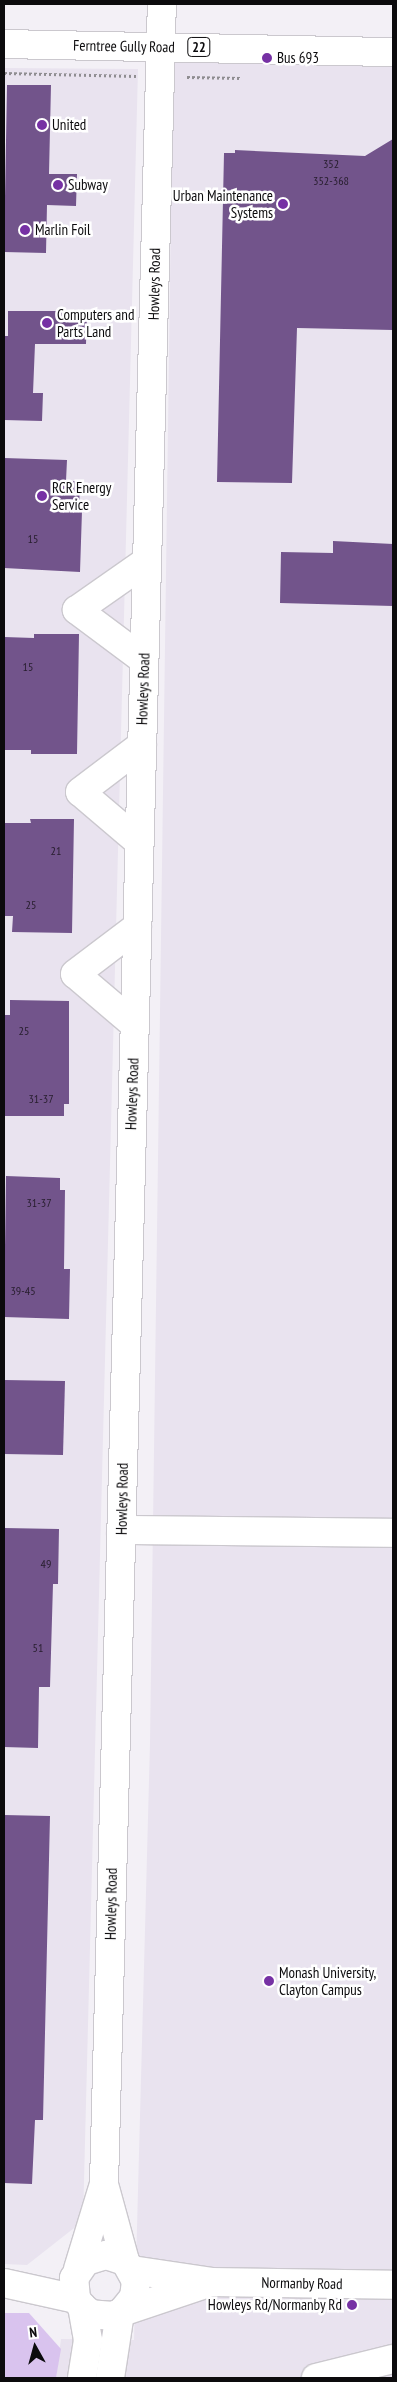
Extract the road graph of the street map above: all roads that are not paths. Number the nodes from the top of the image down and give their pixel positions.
1 (162, 4) edge
2 (4, 44) edge
3 (160, 46) junction
4 (393, 52) edge
5 (147, 561) junction
6 (144, 660) junction
7 (142, 745) junction
8 (139, 842) junction
9 (137, 926) junction
10 (134, 1024) junction
11 (121, 1530) junction
12 (393, 1533) edge
13 (104, 2184) junction
14 (128, 2266) junction
15 (4, 2276) edge
16 (211, 2282) junction
17 (4, 2283) edge
18 (393, 2285) edge
19 (78, 2287) junction
20 (121, 2312) junction
21 (393, 2359) edge
22 (82, 2378) edge
23 (110, 2378) edge
24 (316, 2378) edge

1 - 3 street, Howleys Road
2 - 3 street, Ferntree Gully Road / 22
3 - 4 street, Ferntree Gully Road / 22
3 - 5 street, Howleys Road
5 - 6 street, Howleys Road
5 - 6 street
6 - 7 street, Howleys Road
7 - 8 street, Howleys Road
7 - 8 street
8 - 9 street, Howleys Road
9 - 10 street, Howleys Road
9 - 10 street
10 - 11 street, Howleys Road
11 - 12 street
11 - 13 street, Howleys Road
13 - 14 street, Howleys Road
13 - 19 street, Howleys Road
14 - 16 street, Normanby Road
14 - 19 street
14 - 20 street
15 - 19 street
16 - 18 street, Normanby Road
16 - 20 street, Normanby Road
17 - 19 street
19 - 20 street
19 - 22 street
20 - 23 street
21 - 24 street

